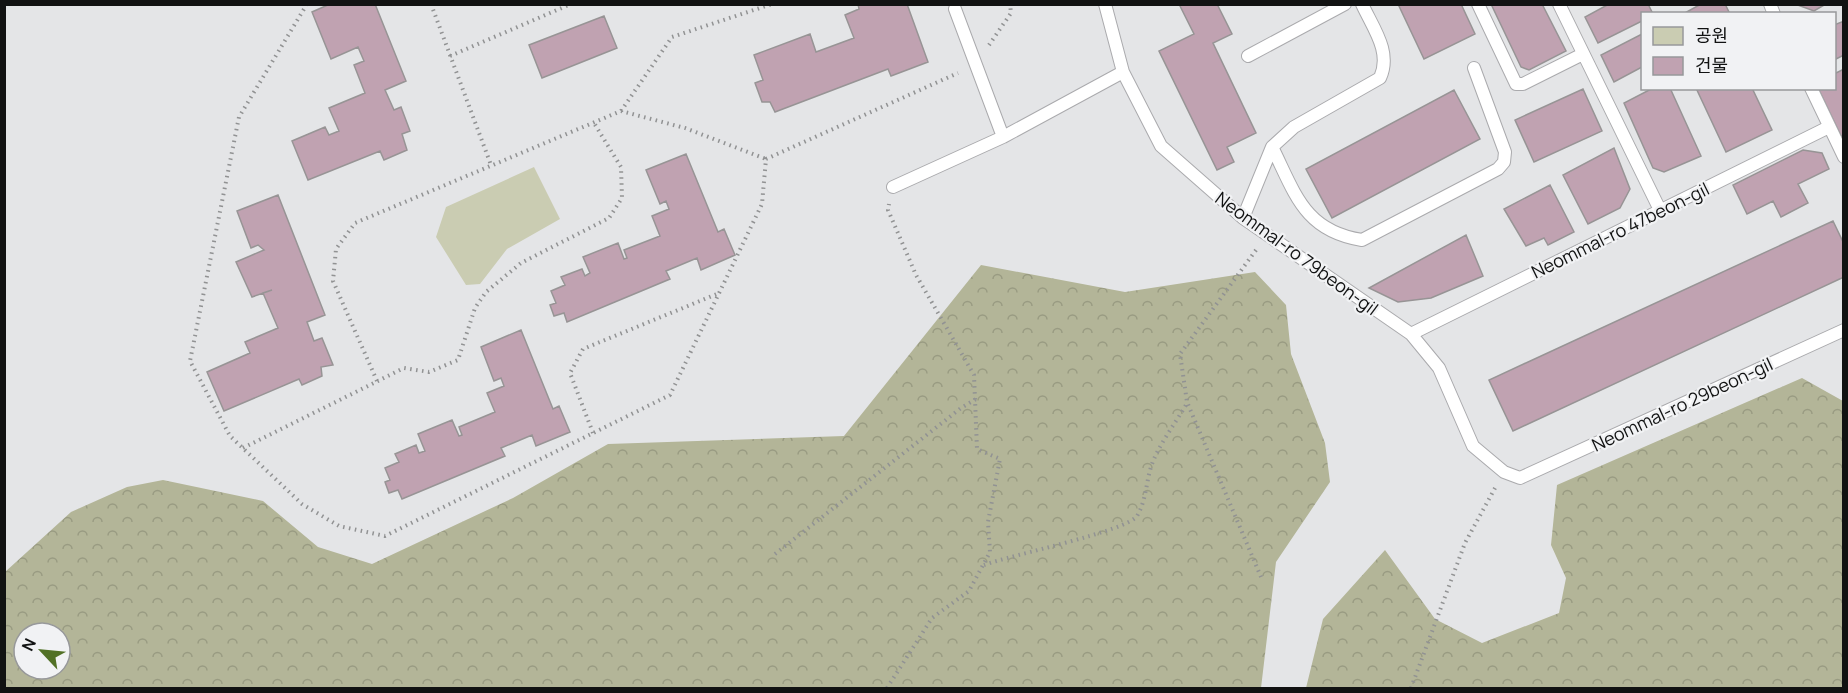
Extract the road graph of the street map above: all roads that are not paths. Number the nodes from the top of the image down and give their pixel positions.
1 (1106, 4) edge
2 (1345, 4) edge
3 (1362, 4) edge
4 (1479, 4) edge
5 (1559, 4) edge
6 (955, 9) dead end
7 (1584, 54) junction
8 (1248, 56) dead end
9 (1474, 68) dead end
10 (1123, 72) junction
11 (1812, 90) edge
12 (1829, 127) junction
13 (1003, 137) junction
14 (1272, 147) junction
15 (1844, 157) edge
16 (893, 187) road end
17 (1660, 210) junction
18 (1243, 218) junction
19 (1844, 330) edge
20 (1411, 334) junction
21 (1520, 478) joint

1 - 10 lane, Neommal-ro 79beon-gil
2 - 8 lane
3 - 14 lane
4 - 7 lane
5 - 7 lane
6 - 13 lane
7 - 17 lane
9 - 14 lane
10 - 13 lane
10 - 18 lane, Neommal-ro 79beon-gil
11 - 12 lane
12 - 15 lane
12 - 17 lane, Neommal-ro 47beon-gil
13 - 16 lane
14 - 18 lane
17 - 20 lane, Neommal-ro 47beon-gil
18 - 20 lane, Neommal-ro 79beon-gil
19 - 21 lane, Neommal-ro 29beon-gil
20 - 21 lane, Neommal-ro 79beon-gil

